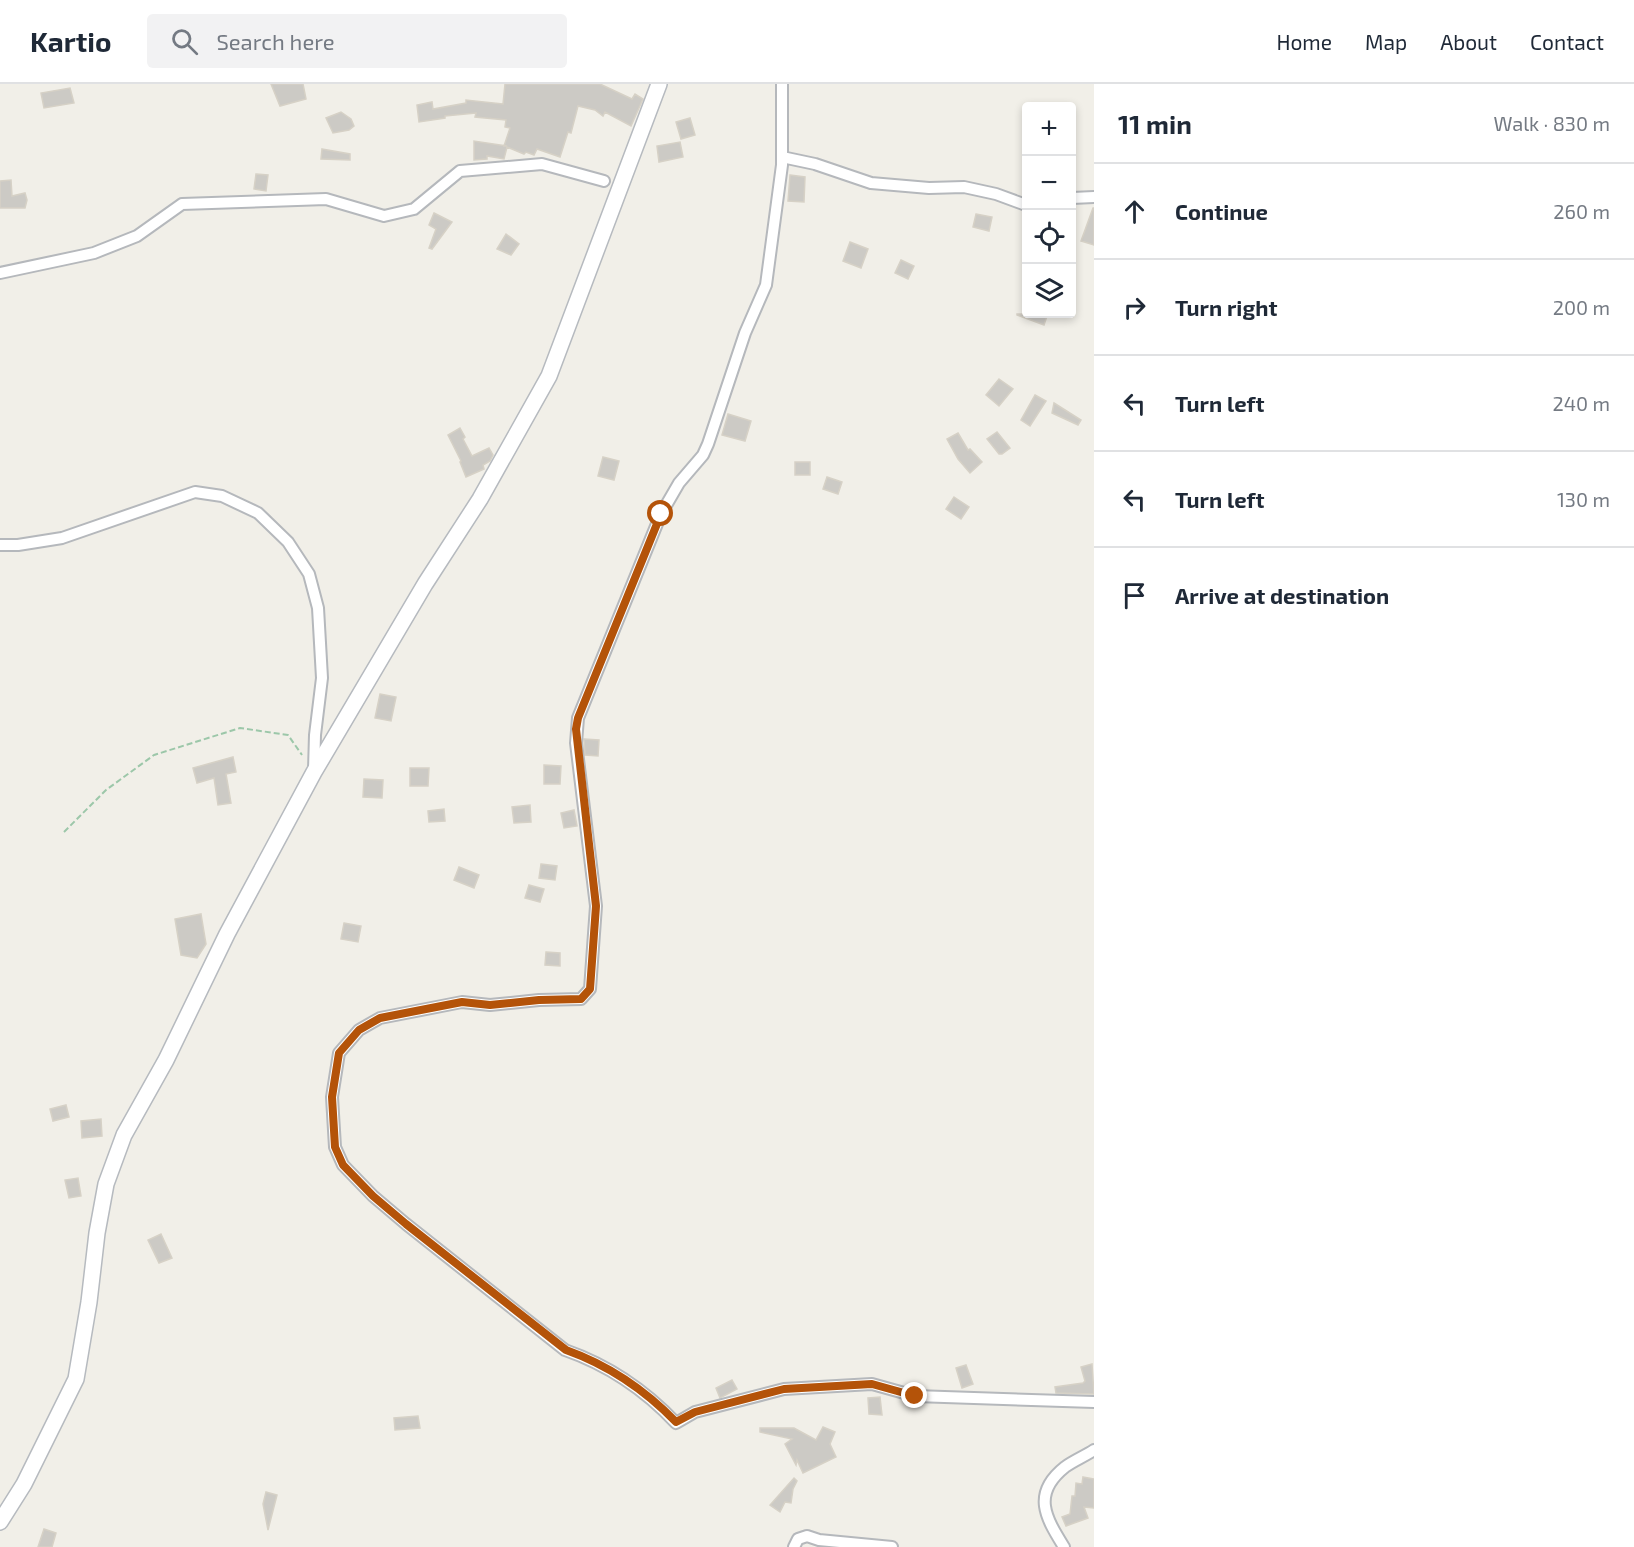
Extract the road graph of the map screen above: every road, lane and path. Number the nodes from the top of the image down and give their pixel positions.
1 (659, 84) edge
2 (782, 84) edge
3 (782, 158) junction
4 (604, 181) dead end
5 (1094, 197) edge
6 (1076, 198) edge
7 (1022, 204) edge
8 (0, 273) edge
9 (0, 545) edge
10 (314, 772) junction
11 (64, 832) dead end
12 (1094, 1402) edge
13 (1094, 1450) edge
14 (0, 1522) edge
15 (794, 1547) edge
16 (892, 1547) edge
17 (1064, 1547) edge

1 - 10 street
2 - 3 street
3 - 7 street
3 - 12 street
4 - 8 street
5 - 6 street
9 - 10 street
10 - 11 path
10 - 14 street
13 - 17 street
15 - 16 street

